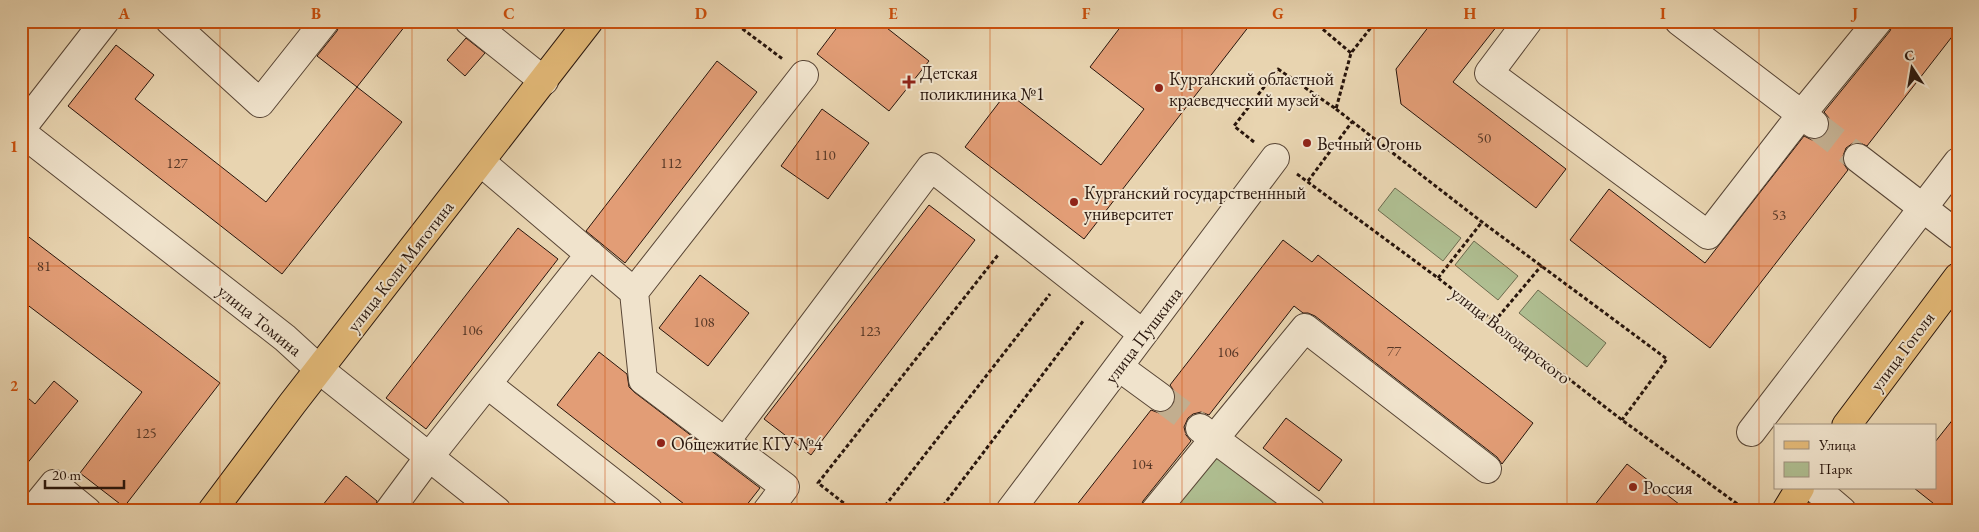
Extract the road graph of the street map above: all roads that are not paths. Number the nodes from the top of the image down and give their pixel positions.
1 (170, 21) edge
2 (325, 21) edge
3 (470, 21) edge
4 (589, 21) edge
5 (1528, 21) edge
6 (1680, 21) edge
7 (1878, 21) edge
8 (91, 26) edge
9 (804, 75) road end
10 (544, 82) junction
11 (1808, 119) junction
12 (21, 131) edge
13 (1275, 158) road end
14 (1858, 158) tunnel mouth
15 (480, 162) junction
16 (1958, 162) edge
17 (1922, 208) junction
18 (1958, 235) edge
19 (590, 254) junction
20 (1958, 277) edge
21 (634, 292) junction
22 (1143, 334) junction
23 (1118, 367) junction
24 (320, 370) junction
25 (487, 384) junction
26 (1160, 397) tunnel mouth
27 (1848, 424) edge
28 (1751, 432) dead end
29 (1207, 433) junction
30 (725, 442) junction
31 (429, 457) junction
32 (1487, 469) dead end
33 (1799, 490) edge
34 (1817, 490) edge
35 (32, 511) edge
36 (87, 511) edge
37 (212, 511) edge
38 (389, 511) edge
39 (497, 511) edge
40 (648, 511) edge
41 (767, 511) edge
42 (1010, 511) edge
43 (1154, 511) edge
44 (1311, 511) edge
45 (1786, 511) edge
46 (1842, 511) edge

1 - 2 street
3 - 10 street
4 - 10 main road, улица Коли Мяготина
5 - 11 street
6 - 11 street
7 - 11 street
8 - 12 street
9 - 21 street
10 - 15 main road, улица Коли Мяготина
12 - 24 street, улица Томина
13 - 22 street, улица Пушкина
14 - 17 street
15 - 19 street
15 - 24 main road, улица Коли Мяготина
16 - 17 street
17 - 18 street
17 - 28 street
19 - 21 street
19 - 25 street
20 - 27 main road, улица Гоголя
21 - 30 street
22 - 23 street, улица Пушкина
22 - 30 street
23 - 26 street
23 - 42 street, улица Пушкина
24 - 31 street, улица Томина
24 - 37 main road, улица Коли Мяготина
25 - 31 street
25 - 40 street
29 - 32 street
29 - 43 street
29 - 44 street
30 - 41 street
31 - 38 street
31 - 39 street, улица Томина
33 - 45 main road
34 - 46 street
35 - 36 street

